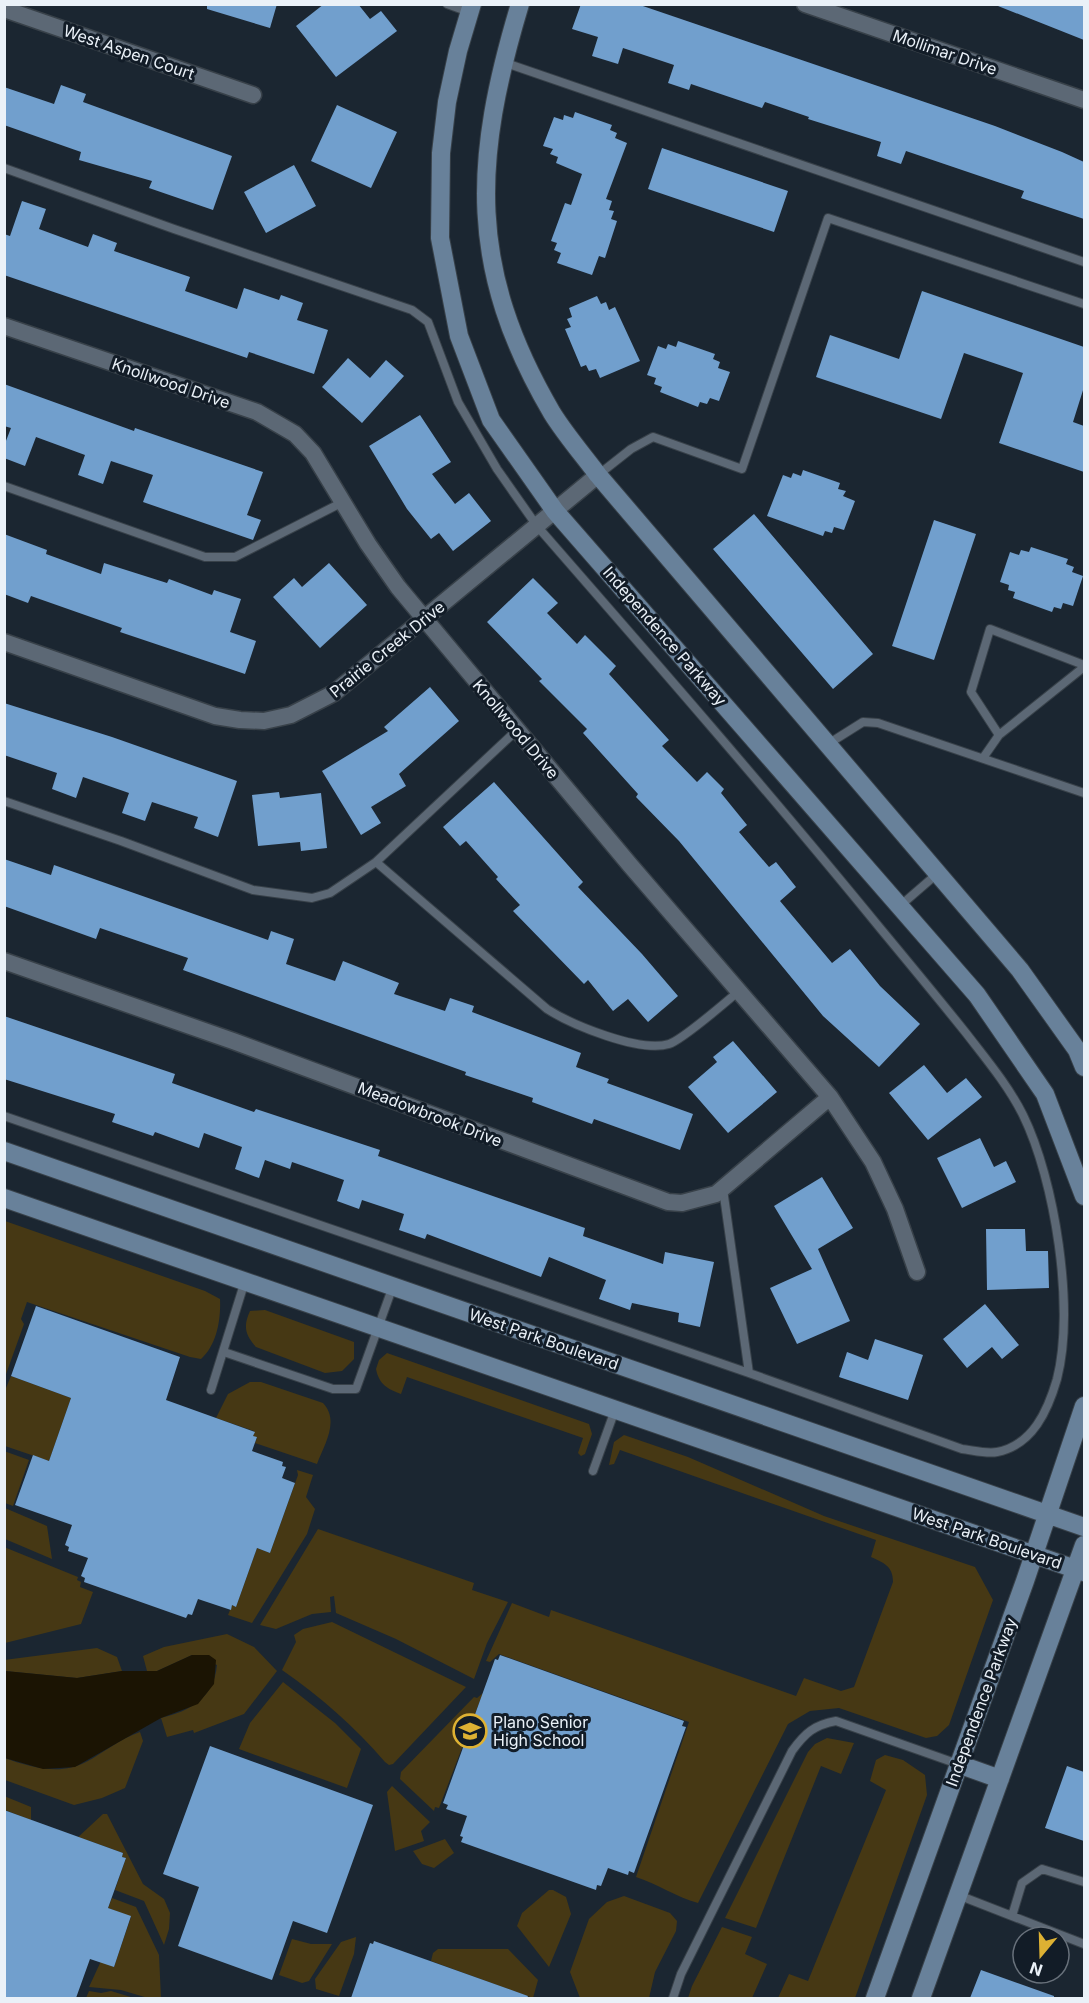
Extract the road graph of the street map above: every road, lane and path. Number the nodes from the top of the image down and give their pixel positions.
1 (447, 4) edge
2 (519, 4) edge
3 (805, 4) edge
4 (471, 8) edge
5 (4, 9) edge
6 (502, 62) junction
7 (252, 95) dead end
8 (1084, 100) edge
9 (4, 168) edge
10 (1084, 262) edge
11 (1084, 304) edge
12 (4, 326) edge
13 (598, 475) junction
14 (4, 486) edge
15 (343, 502) junction
16 (555, 511) junction
17 (537, 526) junction
18 (424, 619) junction
19 (4, 642) edge
20 (1084, 666) edge
21 (517, 730) junction
22 (999, 735) junction
23 (828, 744) junction
24 (983, 758) junction
25 (1084, 793) edge
26 (4, 801) edge
27 (376, 862) junction
28 (938, 873) junction
29 (901, 905) junction
30 (4, 961) edge
31 (739, 992) junction
32 (1084, 1066) edge
33 (830, 1097) junction
34 (4, 1116) edge
35 (4, 1151) edge
36 (723, 1189) junction
37 (1084, 1196) edge
38 (4, 1198) edge
39 (917, 1272) dead end
40 (245, 1281) junction
41 (393, 1286) junction
42 (379, 1327) junction
43 (224, 1352) junction
44 (749, 1373) junction
45 (211, 1390) dead end
46 (1084, 1406) edge
47 (616, 1409) junction
48 (593, 1471) dead end
49 (1048, 1514) junction
50 (1084, 1527) edge
51 (1084, 1545) edge
52 (1034, 1554) junction
53 (1080, 1571) edge
54 (958, 1764) junction
55 (1000, 1779) junction
56 (1084, 1882) edge
57 (957, 1894) junction
58 (1012, 1916) junction
59 (1084, 1944) edge
60 (673, 1998) edge
61 (875, 1998) edge
62 (921, 1998) edge

1 - 4 lane
2 - 6 main road
3 - 8 street, Mollimar Drive
4 - 16 main road, Independence Parkway
5 - 7 street, West Aspen Court
6 - 10 lane
6 - 13 main road
9 - 17 lane
11 - 13 lane
12 - 15 street, Knollwood Drive
13 - 16 street, Prairie Creek Drive
13 - 23 main road
14 - 15 lane
15 - 18 street, Knollwood Drive
16 - 17 street, Prairie Creek Drive
16 - 29 main road, Independence Parkway
17 - 18 street, Prairie Creek Drive
17 - 44 lane
18 - 19 street, Prairie Creek Drive
18 - 21 street, Knollwood Drive
20 - 22 lane
20 - 22 lane
21 - 27 lane
21 - 31 street, Knollwood Drive
22 - 24 lane
23 - 24 lane
23 - 28 main road
24 - 25 lane
26 - 27 lane
27 - 31 lane
28 - 29 lane
28 - 32 main road
29 - 37 main road, Independence Parkway
30 - 36 street, Meadowbrook Drive
31 - 33 street, Knollwood Drive
33 - 36 street, Meadowbrook Drive
33 - 39 street, Knollwood Drive
34 - 44 lane
35 - 41 main road, West Park Boulevard
36 - 44 lane
38 - 40 main road, West Park Boulevard
40 - 42 main road, West Park Boulevard
40 - 43 lane
41 - 42 lane
41 - 49 main road, West Park Boulevard
42 - 43 lane
42 - 47 main road, West Park Boulevard
43 - 45 lane
46 - 49 main road, Independence Parkway
47 - 48 lane
47 - 52 main road, West Park Boulevard
49 - 50 main road, West Park Boulevard
49 - 52 main road, Independence Parkway
51 - 53 main road
52 - 53 main road, West Park Boulevard
52 - 54 main road, Independence Parkway
53 - 55 main road
54 - 55 main road
54 - 60 lane
54 - 61 main road, Independence Parkway
55 - 57 main road
56 - 58 lane
57 - 58 lane
57 - 62 main road
58 - 59 lane

